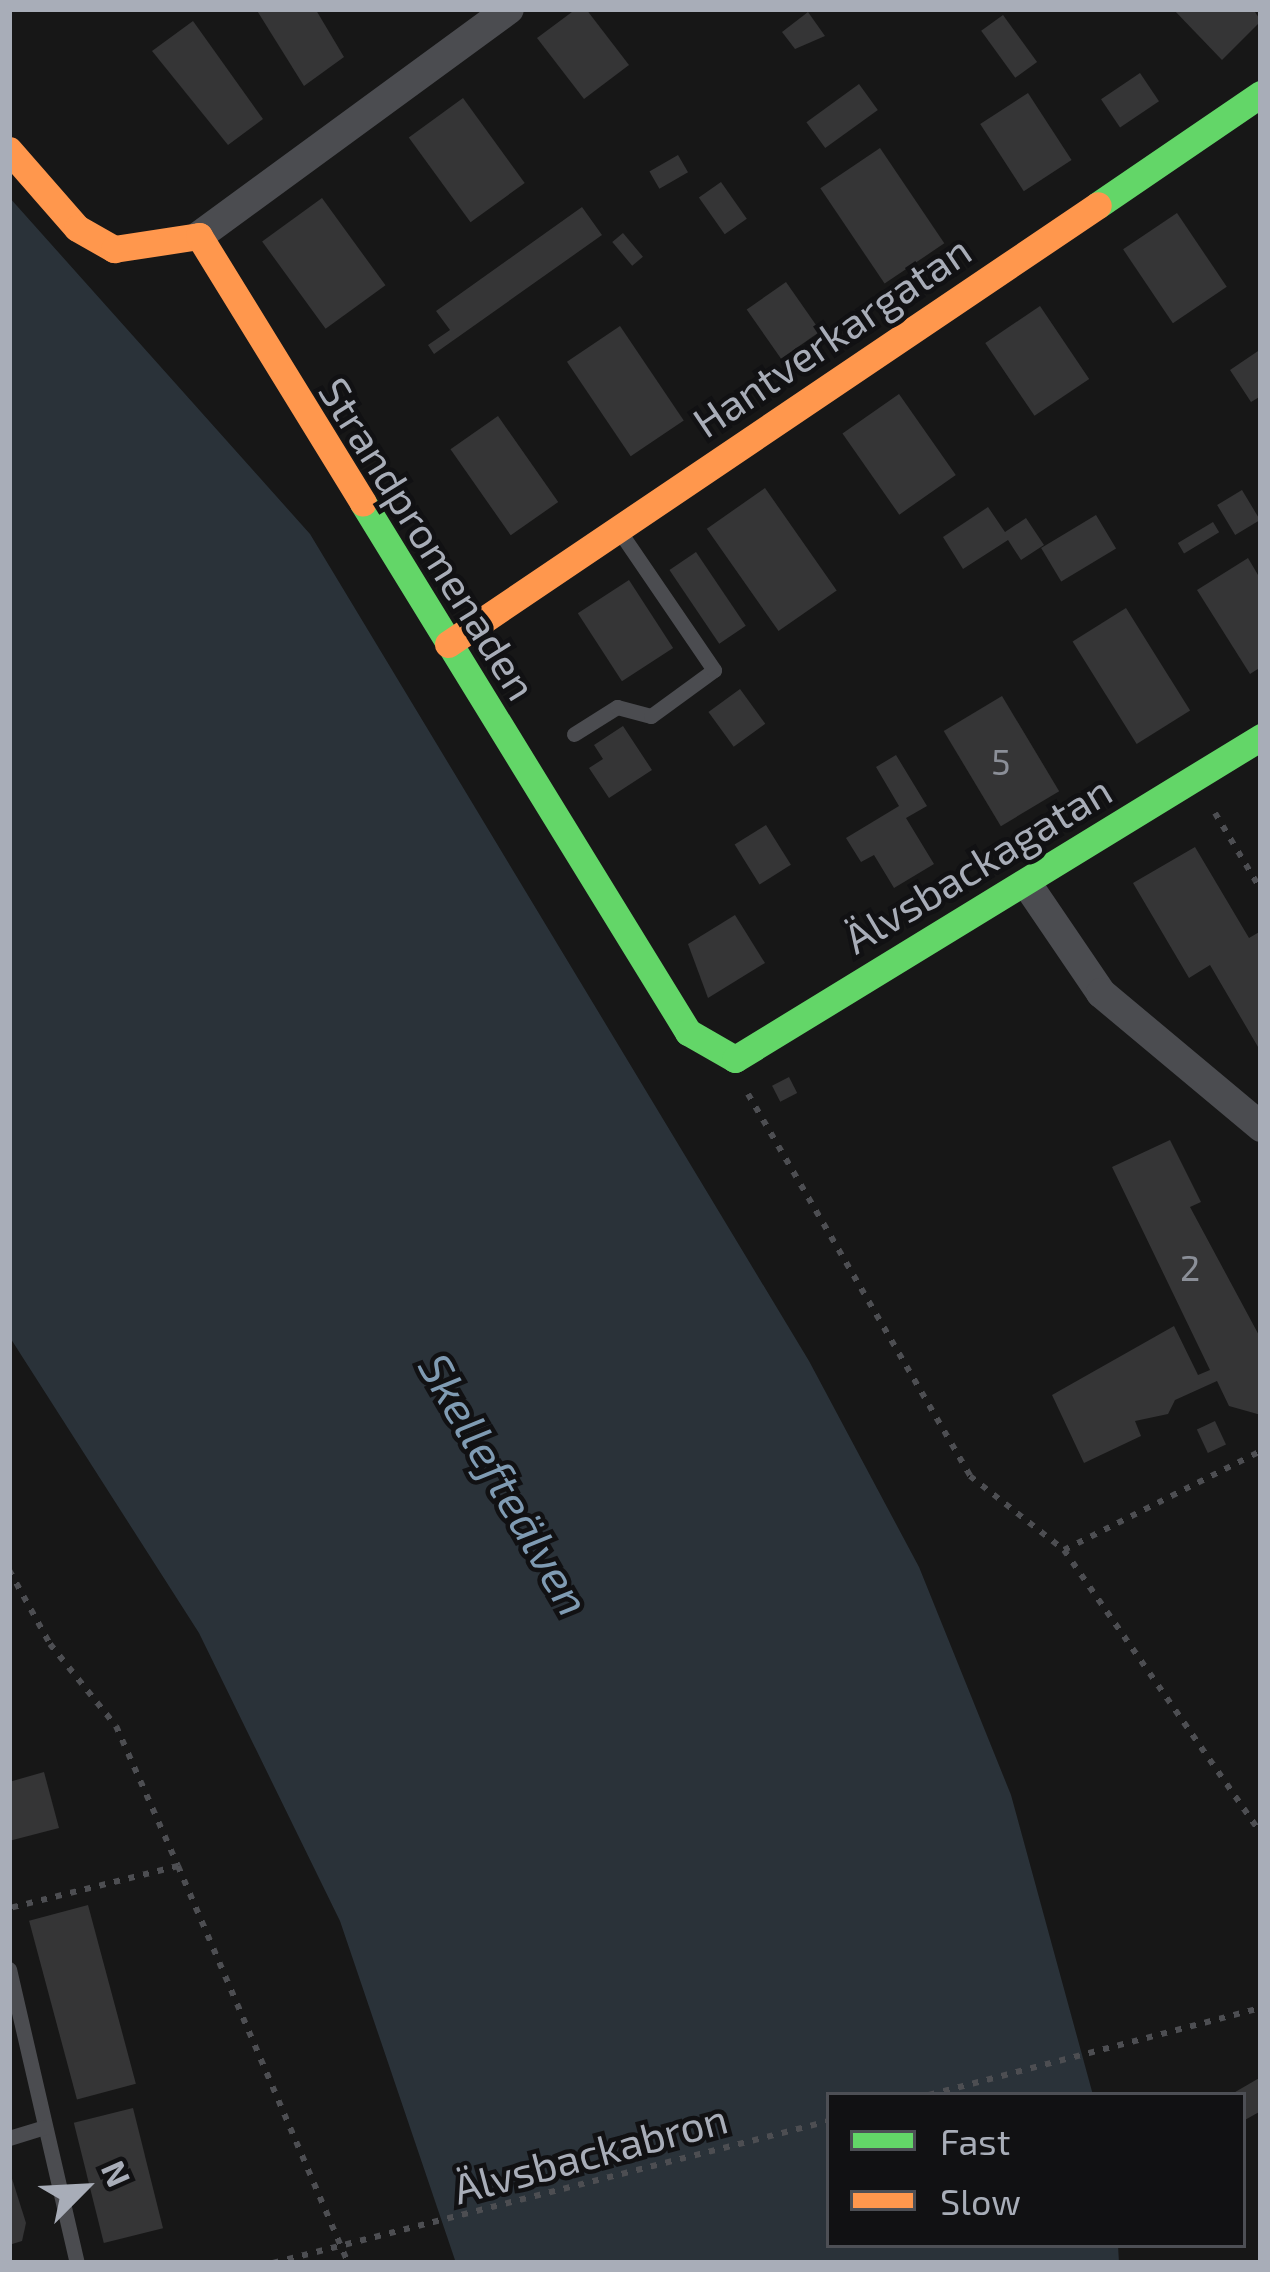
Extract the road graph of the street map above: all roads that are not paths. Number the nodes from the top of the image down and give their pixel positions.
1 (509, 9) edge
2 (1261, 94) edge
3 (9, 150) edge
4 (199, 236) junction
5 (617, 527) junction
6 (448, 644) junction
7 (574, 734) dead end
8 (1261, 737) edge
9 (1027, 884) junction
10 (736, 1059) joint
11 (1261, 1127) edge
12 (9, 1969) edge
13 (17, 2038) edge
14 (44, 2127) junction
15 (9, 2138) edge
16 (77, 2263) edge

1 - 4 street
2 - 5 street, Hantverkargatan
3 - 4 street
4 - 6 street, Strandpromenaden
5 - 6 street, Hantverkargatan
5 - 7 lane
6 - 10 street, Strandpromenaden
8 - 9 street, Älvsbackagatan
9 - 10 street, Älvsbackagatan
9 - 11 street
12 - 13 lane
13 - 14 lane
14 - 15 lane
14 - 16 lane

